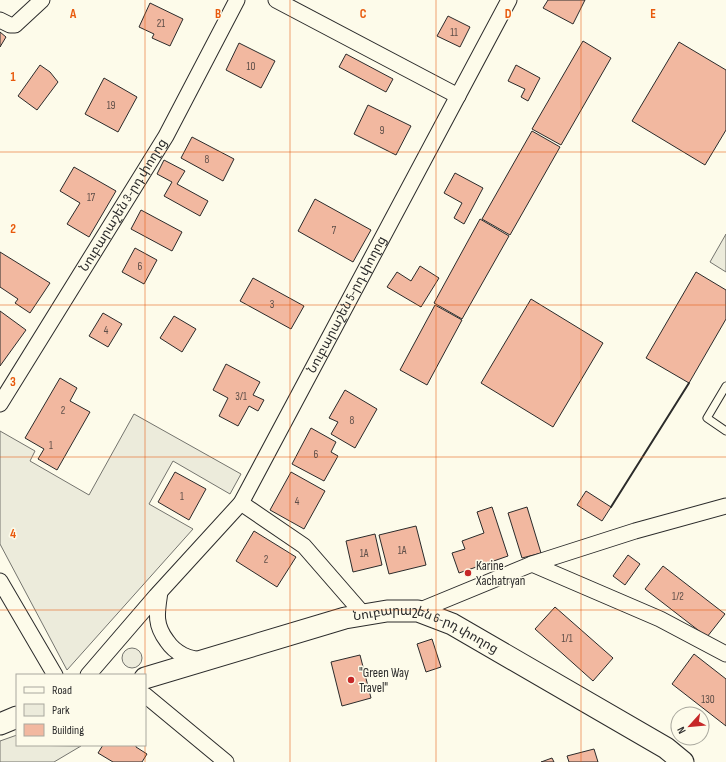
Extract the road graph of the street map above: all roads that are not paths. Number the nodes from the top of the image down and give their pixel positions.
1 (42, 0) edge
2 (237, 0) edge
3 (276, 0) edge
4 (509, 0) edge
5 (0, 20) edge
6 (458, 96) junction
7 (726, 386) edge
8 (0, 404) edge
9 (726, 431) edge
10 (241, 503) junction
11 (726, 506) edge
12 (532, 564) junction
13 (0, 580) edge
14 (160, 591) junction
15 (418, 611) junction
16 (364, 615) junction
17 (726, 654) edge
18 (202, 661) junction
19 (54, 674) edge
20 (89, 674) edge
21 (146, 678) edge
22 (146, 696) edge
23 (16, 717) edge
24 (0, 724) edge
25 (226, 762) edge
26 (683, 762) edge

1 - 5 street
2 - 8 street, Նուբարաշեն 3-րդ փողոց
3 - 6 street
4 - 6 street, Նուբարաշեն 5-րդ փողոց
6 - 10 street, Նուբարաշեն 5-րդ փողոց
7 - 9 lane
10 - 14 street, Նուբարաշեն 5-րդ փողոց
10 - 16 street
11 - 12 street
12 - 15 street
12 - 17 street
13 - 19 street
14 - 18 street
14 - 20 street, Նուբարաշեն 5-րդ փողոց
15 - 16 main road, Նուբարաշեն 6-րդ փողոց
15 - 26 main road, Նուբարաշեն 6-րդ փողոց
16 - 18 main road, Նուբարաշեն 6-րդ փողոց
18 - 21 main road, Նուբարաշեն 6-րդ փողոց
22 - 25 street
23 - 24 main road

